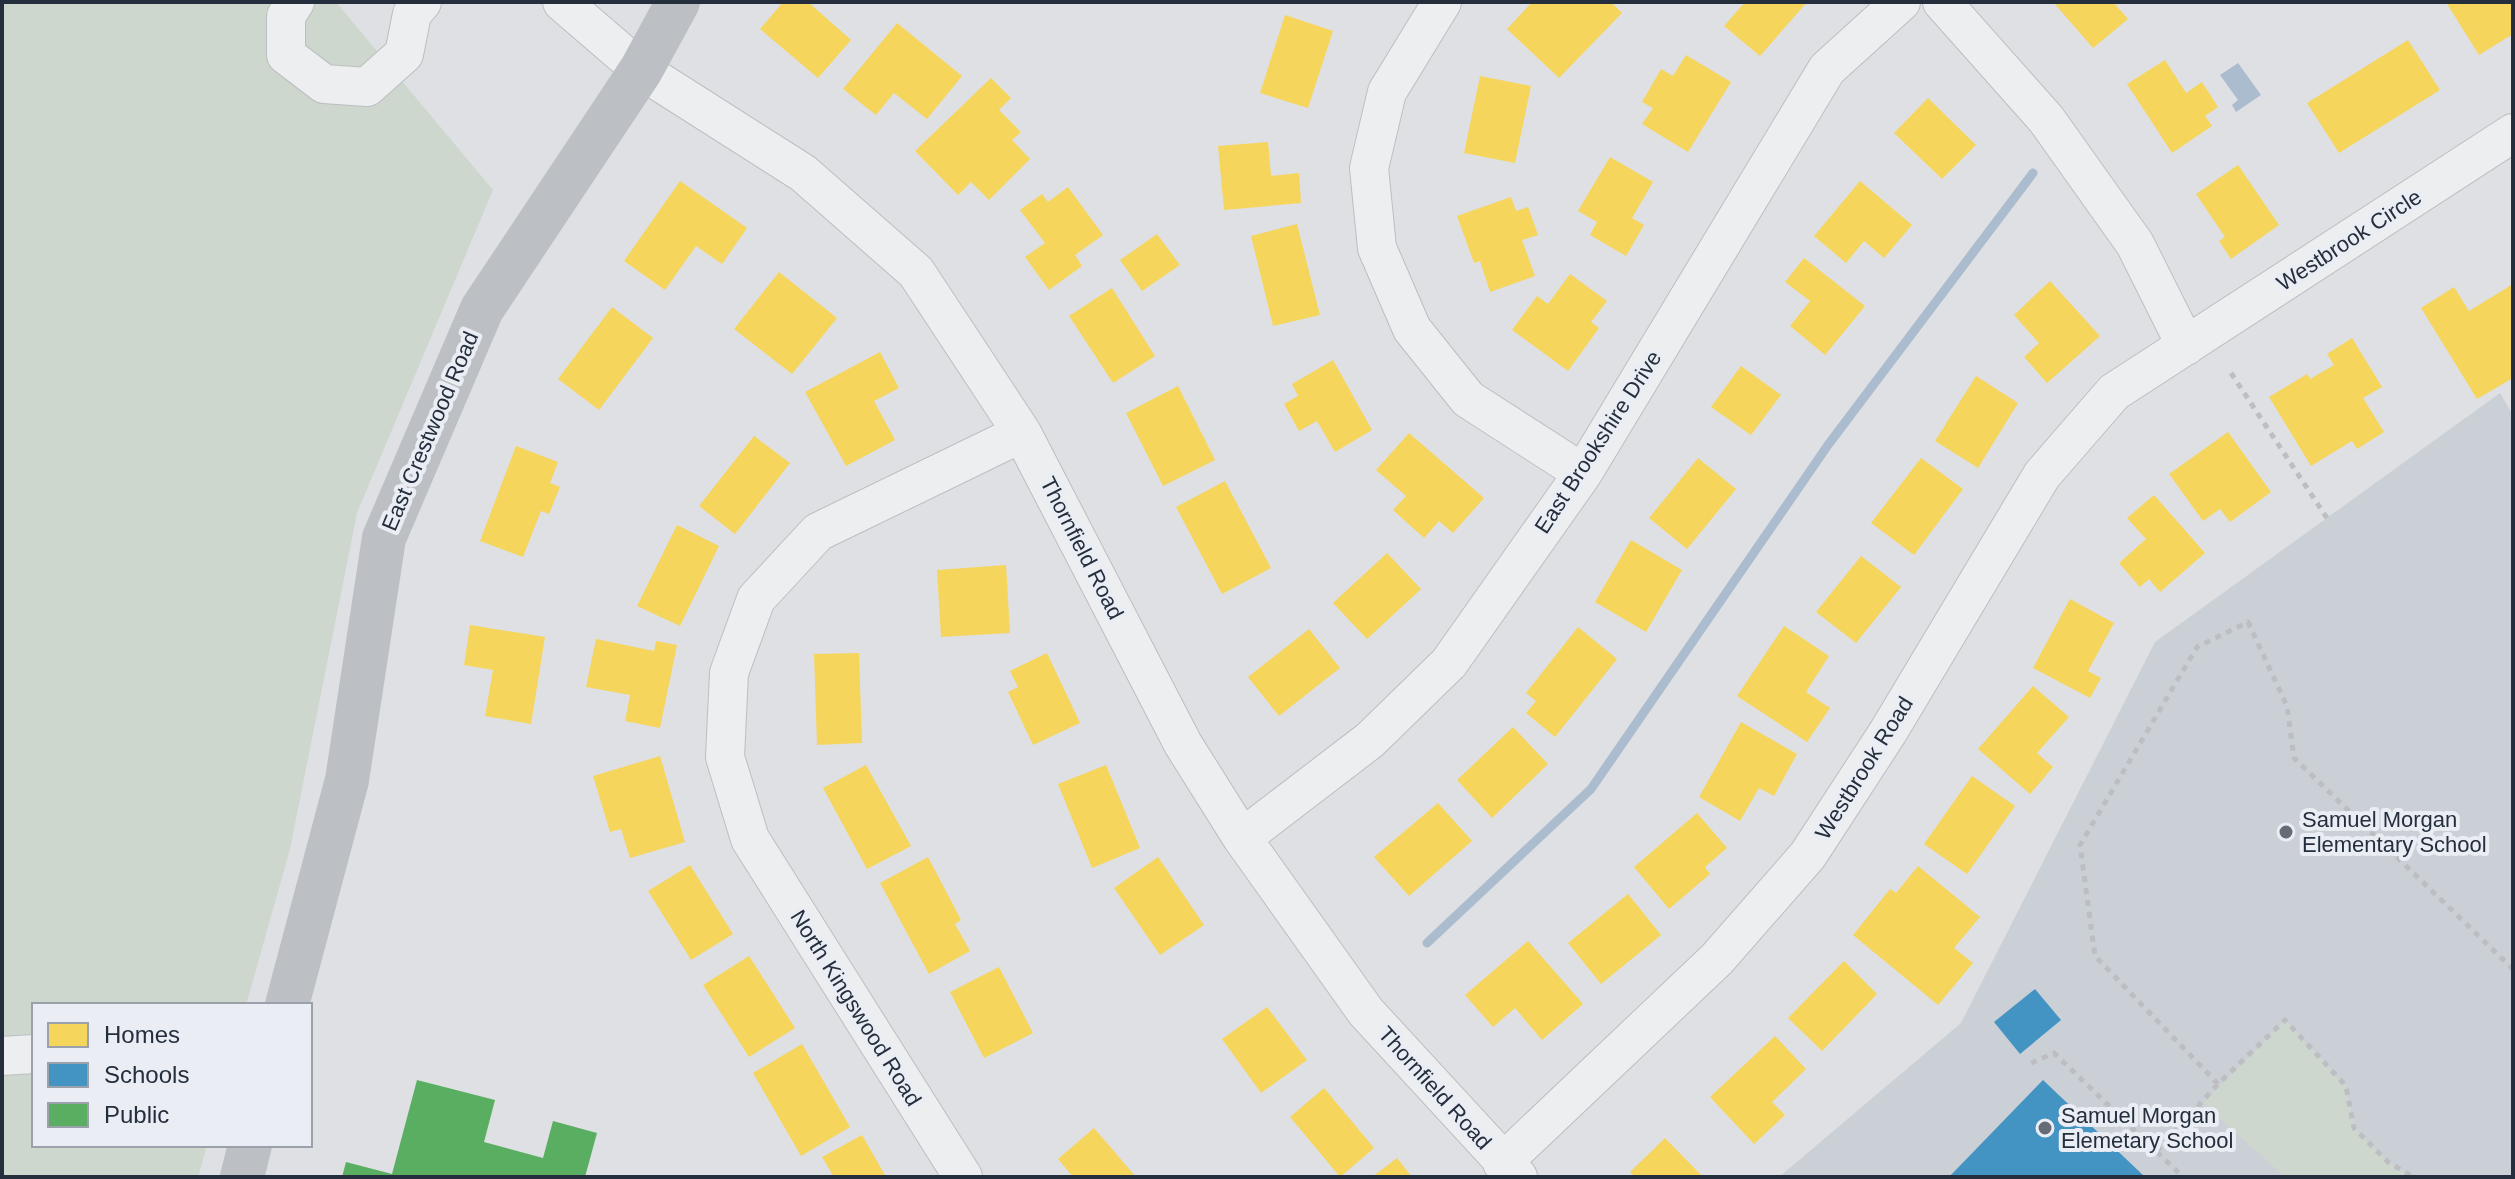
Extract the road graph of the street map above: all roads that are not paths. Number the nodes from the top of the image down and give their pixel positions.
1 (295, 2) edge
2 (422, 2) edge
3 (562, 2) edge
4 (678, 2) edge
5 (1442, 2) edge
6 (1901, 2) edge
7 (1942, 2) edge
8 (641, 70) junction
9 (2513, 133) edge
10 (2186, 346) junction
11 (1022, 433) junction
12 (1583, 473) junction
13 (1242, 838) junction
14 (288, 1003) edge
15 (32, 1054) edge
16 (2, 1056) edge
17 (250, 1147) edge
18 (1510, 1170) edge
19 (242, 1177) edge
20 (963, 1177) edge

1 - 2 street
3 - 8 street, Thornfield Road
4 - 8 street, East Crestwood Road
5 - 12 street
6 - 12 street, East Brookshire Drive
7 - 10 street
8 - 11 street, Thornfield Road
8 - 14 street, East Crestwood Road
9 - 10 street, Westbrook Circle
10 - 18 street, Westbrook Road
11 - 13 street, Thornfield Road
11 - 20 street, North Kingswood Road
12 - 13 street, East Brookshire Drive
13 - 18 street, Thornfield Road
15 - 16 street
17 - 19 street

